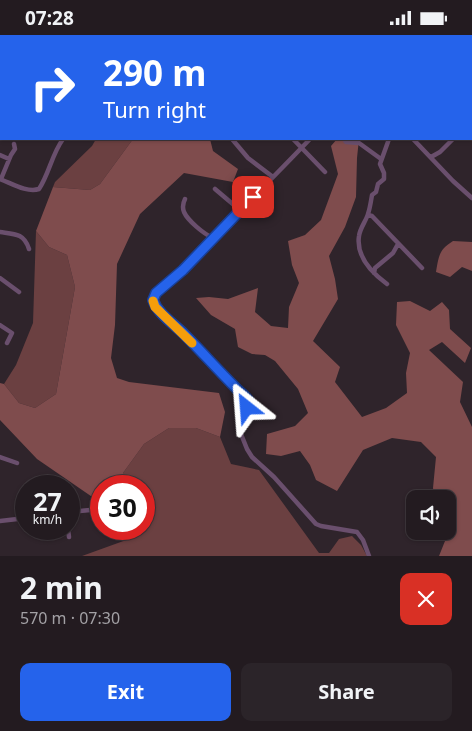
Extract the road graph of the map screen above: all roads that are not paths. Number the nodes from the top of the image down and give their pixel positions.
1 (62, 140) edge
2 (233, 140) edge
3 (293, 140) edge
4 (309, 140) edge
5 (345, 140) edge
6 (389, 140) edge
7 (414, 140) edge
8 (452, 140) edge
9 (14, 144) dead end
10 (302, 147) junction
11 (0, 155) edge
12 (431, 157) junction
13 (9, 159) junction
14 (380, 159) junction
15 (325, 172) dead end
16 (273, 177) junction
17 (0, 179) edge
18 (214, 189) dead end
19 (185, 199) dead end
20 (472, 199) edge
21 (241, 211) junction
22 (368, 215) junction
23 (0, 231) edge
24 (212, 238) junction
25 (398, 244) junction
26 (29, 249) dead end
27 (422, 269) dead end
28 (374, 273) junction
29 (0, 278) edge
30 (387, 284) dead end
31 (19, 292) dead end
32 (0, 325) edge
33 (7, 343) dead end
34 (0, 457) edge
35 (17, 463) dead end
36 (15, 520) edge
37 (0, 521) edge
38 (369, 556) edge

1 - 17 street
2 - 16 street
3 - 10 street
4 - 10 street
5 - 14 street
6 - 14 street
7 - 12 street
8 - 12 street
9 - 13 street
10 - 15 street
10 - 16 street
11 - 13 street
12 - 20 street
13 - 17 street
14 - 22 street
16 - 21 street
18 - 21 street
19 - 24 street
21 - 24 street
22 - 25 street
22 - 28 street
23 - 26 street
24 - 38 street
25 - 27 street
25 - 28 street
28 - 30 street
29 - 31 street
32 - 33 street
34 - 35 street
36 - 37 street

